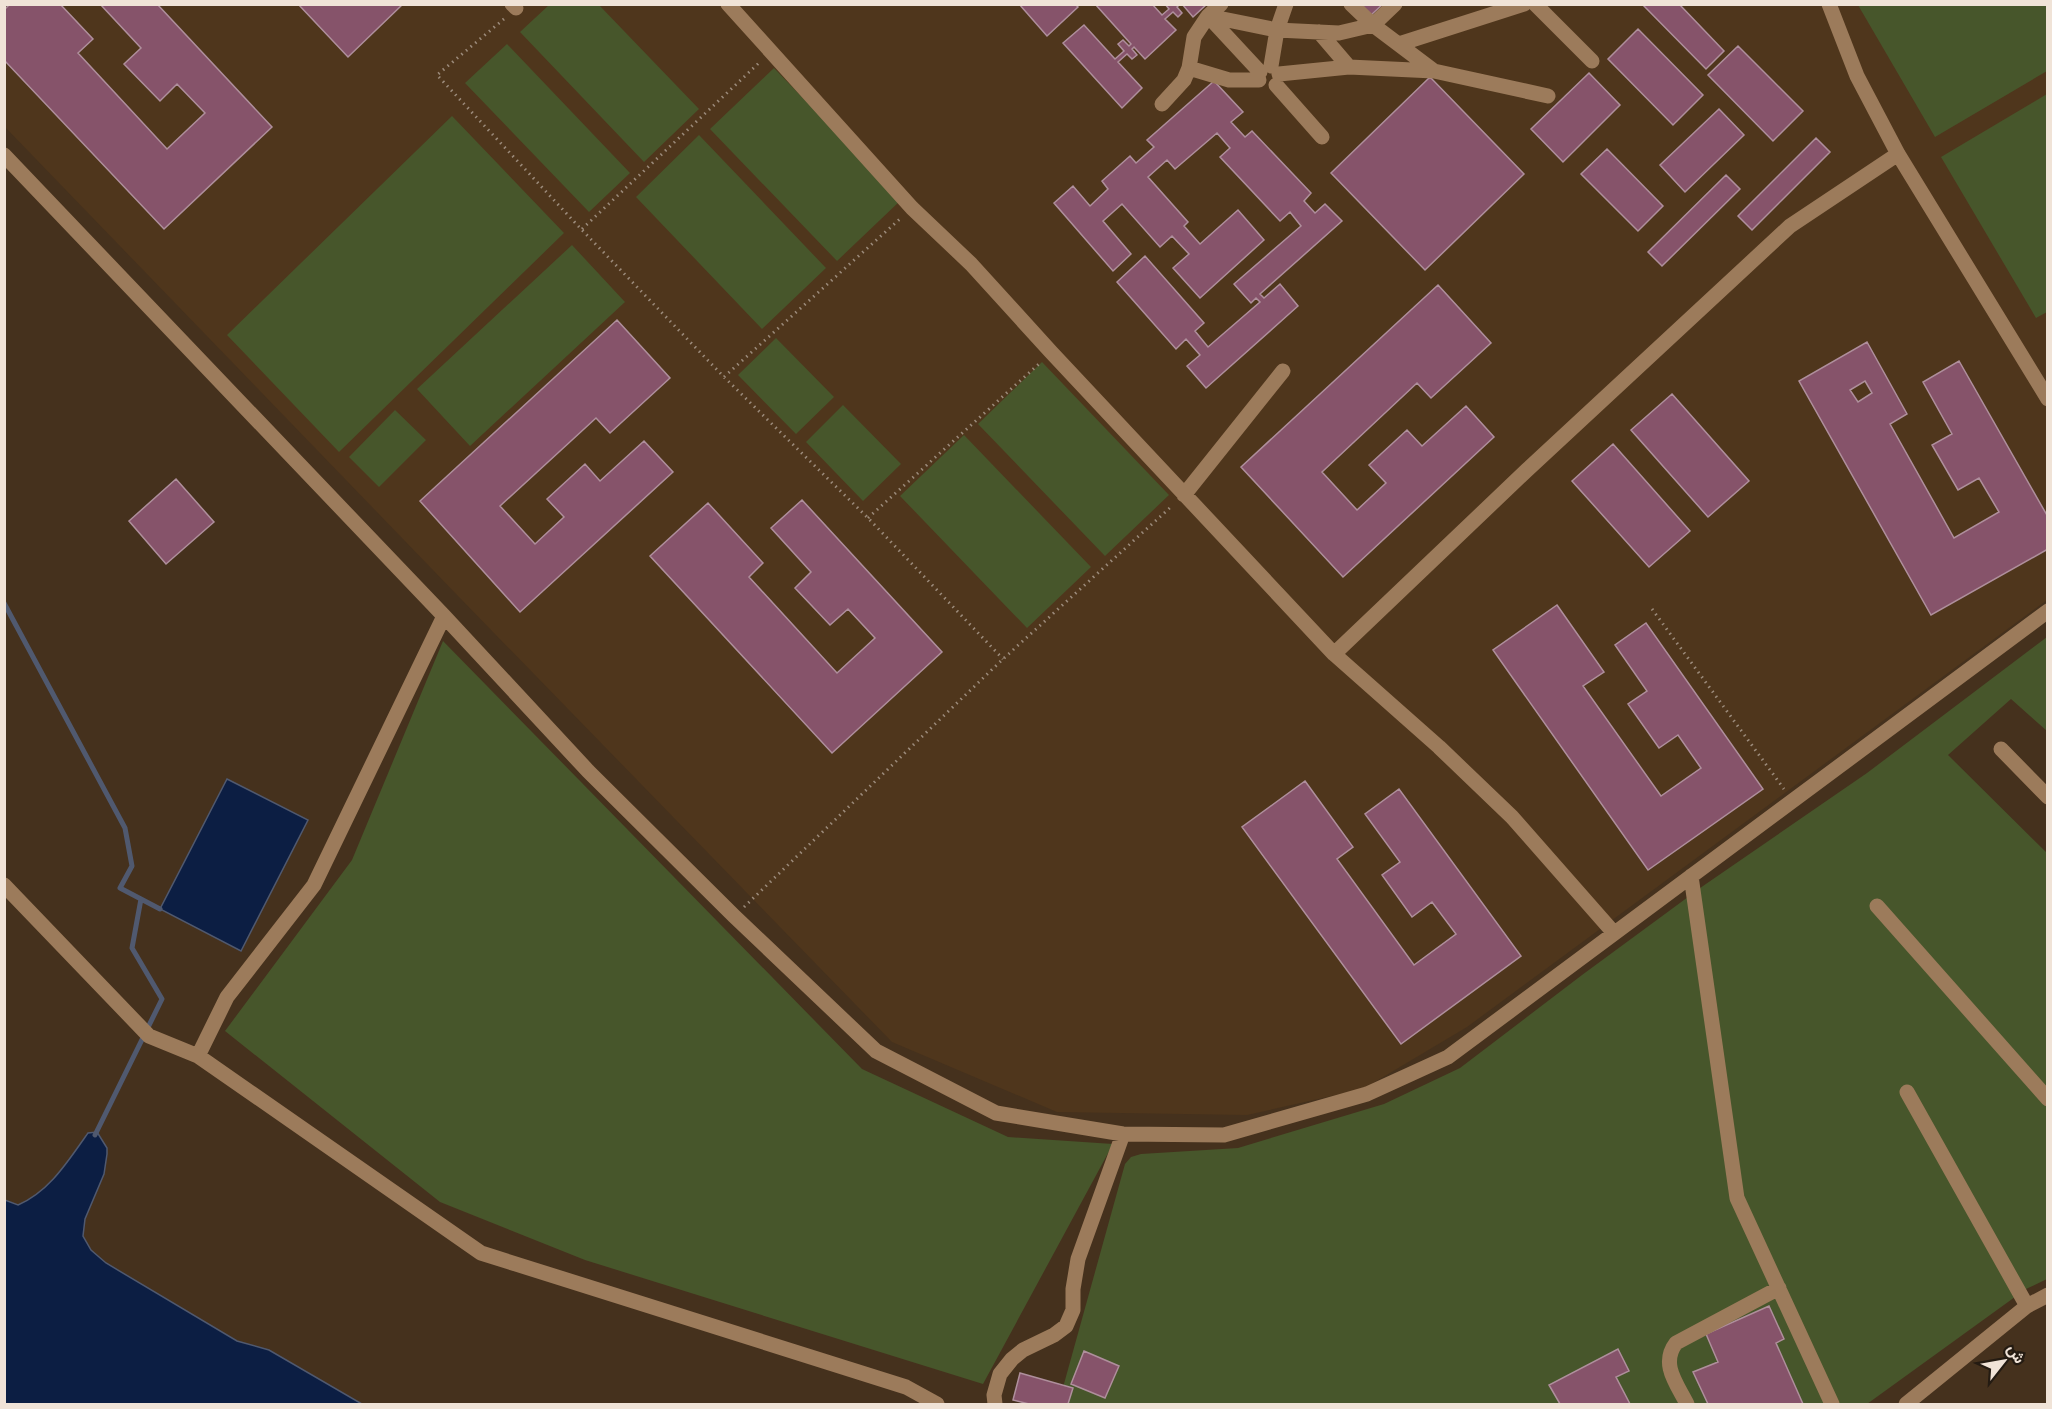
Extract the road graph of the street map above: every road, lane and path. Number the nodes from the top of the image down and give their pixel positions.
1 (728, 4) edge
2 (1221, 4) edge
3 (1286, 4) edge
4 (1351, 4) edge
5 (1395, 4) edge
6 (1524, 4) edge
7 (1535, 4) edge
8 (1829, 4) edge
9 (514, 6) edge
10 (1208, 16) junction
11 (1373, 25) junction
12 (1277, 30) junction
13 (1319, 32) junction
14 (1398, 44) junction
15 (771, 51) junction
16 (1592, 61) dead end
17 (1349, 67) junction
18 (1189, 68) junction
19 (1434, 71) junction
20 (1269, 75) junction
21 (1548, 96) dead end
22 (1162, 104) dead end
23 (1322, 137) dead end
24 (1898, 154) junction
25 (4, 155) edge
26 (912, 208) junction
27 (581, 229) junction
28 (1051, 352) junction
29 (1283, 371) dead end
30 (724, 377) junction
31 (2048, 399) edge
32 (1184, 495) junction
33 (868, 518) junction
34 (1652, 609) dead end
35 (2048, 611) edge
36 (444, 616) junction
37 (1334, 654) junction
38 (1003, 659) junction
39 (2001, 749) dead end
40 (2048, 797) edge
41 (1794, 802) junction
42 (1691, 876) junction
43 (4, 885) edge
44 (1877, 906) dead end
45 (734, 916) junction
46 (1614, 933) junction
47 (198, 1056) junction
48 (1907, 1092) dead end
49 (2048, 1100) edge
50 (1123, 1134) junction
51 (1779, 1288) junction
52 (2048, 1295) edge
53 (2027, 1306) junction
54 (937, 1404) edge
55 (995, 1404) edge
56 (1688, 1404) edge
57 (1832, 1404) edge
58 (1906, 1404) edge

1 - 15 street
2 - 10 street
3 - 12 street
4 - 11 street
5 - 11 street
6 - 14 street
7 - 16 street
8 - 24 street
9 - 27 path
10 - 12 street
10 - 18 street
10 - 20 street
11 - 13 street
11 - 14 street
12 - 13 street
12 - 20 street
13 - 17 street
14 - 19 street
15 - 26 street
15 - 27 path
17 - 19 street
17 - 20 street
18 - 20 street
18 - 22 street
19 - 21 street
20 - 23 street
24 - 31 street
24 - 37 street
25 - 36 street
26 - 28 street
26 - 30 path
27 - 30 path
28 - 32 street
28 - 33 path
29 - 32 street
30 - 33 path
32 - 37 street
32 - 38 path
33 - 38 path
34 - 41 path
35 - 41 street
36 - 45 street
36 - 47 street
37 - 46 street
38 - 45 path
39 - 40 street
41 - 42 street
42 - 46 street
42 - 51 street
43 - 47 street
44 - 49 street
45 - 50 street
46 - 50 street
47 - 54 street
48 - 53 street
50 - 55 street
51 - 56 street
51 - 57 street
52 - 53 street
53 - 58 street

